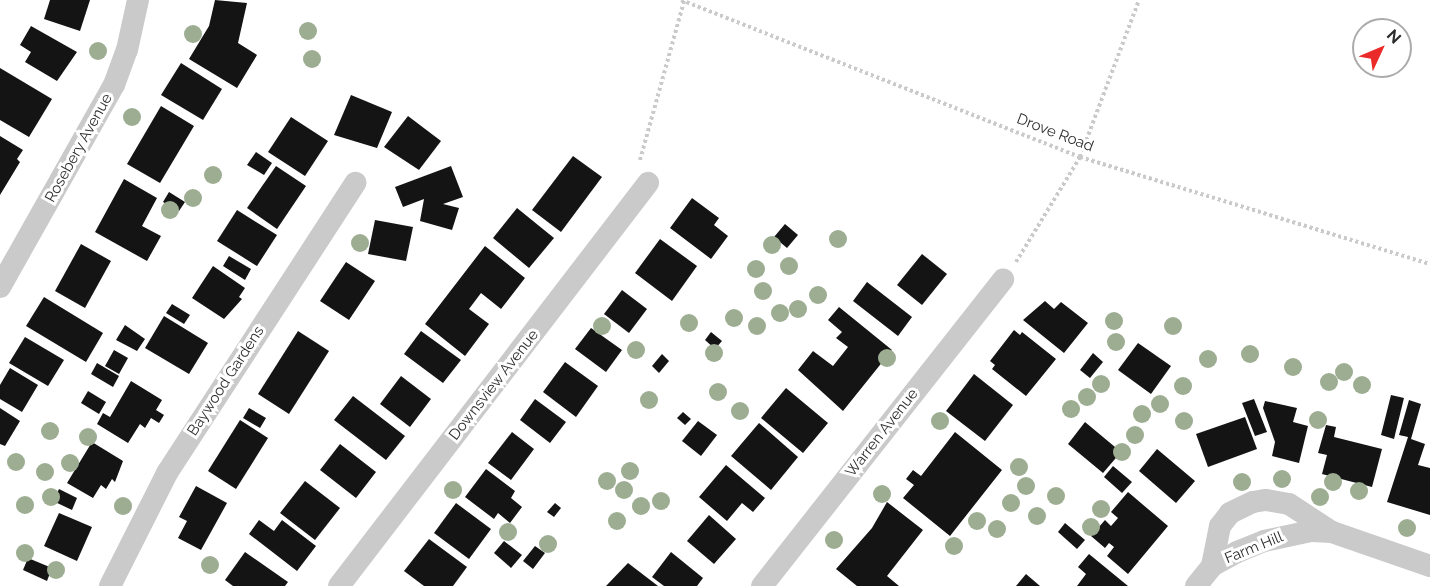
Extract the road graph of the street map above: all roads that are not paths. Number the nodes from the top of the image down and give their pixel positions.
1 (138, 0) edge
2 (355, 183) dead end
3 (648, 183) road end
4 (1003, 280) road end
5 (0, 287) edge
6 (1332, 532) junction
7 (1212, 566) junction
8 (1430, 566) edge
9 (110, 586) edge
10 (339, 586) edge
11 (762, 586) edge
12 (1196, 586) edge

1 - 5 street, Rosebery Avenue
2 - 9 street, Baywood Gardens
3 - 10 street, Downsview Avenue
4 - 11 street, Warren Avenue
6 - 7 street, Farm Hill
6 - 7 street, Farm Hill
6 - 8 street, Farm Hill
7 - 12 street, Farm Hill

